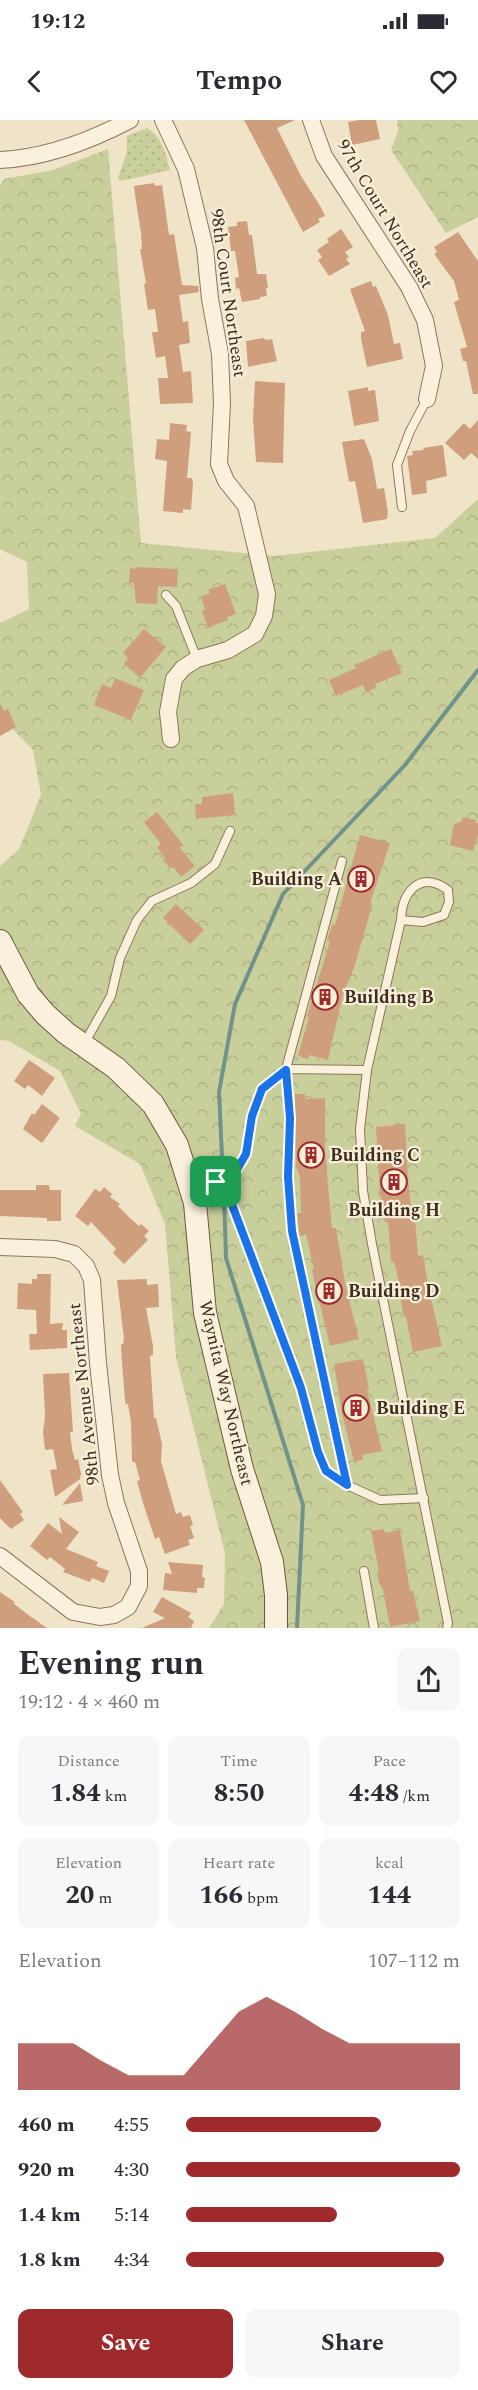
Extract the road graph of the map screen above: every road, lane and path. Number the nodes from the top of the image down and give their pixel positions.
1 (130, 120) edge
2 (163, 120) edge
3 (311, 120) edge
4 (0, 160) edge
5 (427, 399) joint
6 (402, 507) dead end
7 (166, 596) dead end
8 (197, 659) junction
9 (171, 738) dead end
10 (230, 831) dead end
11 (342, 861) dead end
12 (401, 920) junction
13 (0, 940) edge
14 (83, 1046) junction
15 (286, 1070) junction
16 (366, 1070) junction
17 (190, 1180) junction
18 (216, 1182) junction
19 (0, 1247) edge
20 (347, 1485) junction
21 (424, 1498) junction
22 (0, 1556) edge
23 (364, 1571) dead end
24 (276, 1628) edge
25 (375, 1628) edge
26 (447, 1628) edge

1 - 4 street
2 - 8 street, 98th Court Northeast
3 - 5 street, 97th Court Northeast
5 - 6 lane
7 - 8 lane
8 - 9 street, 98th Court Northeast
10 - 14 lane
11 - 15 lane
12 - 12 lane
12 - 16 lane
13 - 14 main road, Waynita Way Northeast
14 - 17 main road, Waynita Way Northeast
15 - 16 lane
15 - 18 lane
15 - 20 lane
16 - 21 lane
17 - 18 lane
17 - 24 main road, Waynita Way Northeast
18 - 20 lane
19 - 22 street, 98th Avenue Northeast
20 - 21 lane
21 - 26 lane
23 - 25 lane

